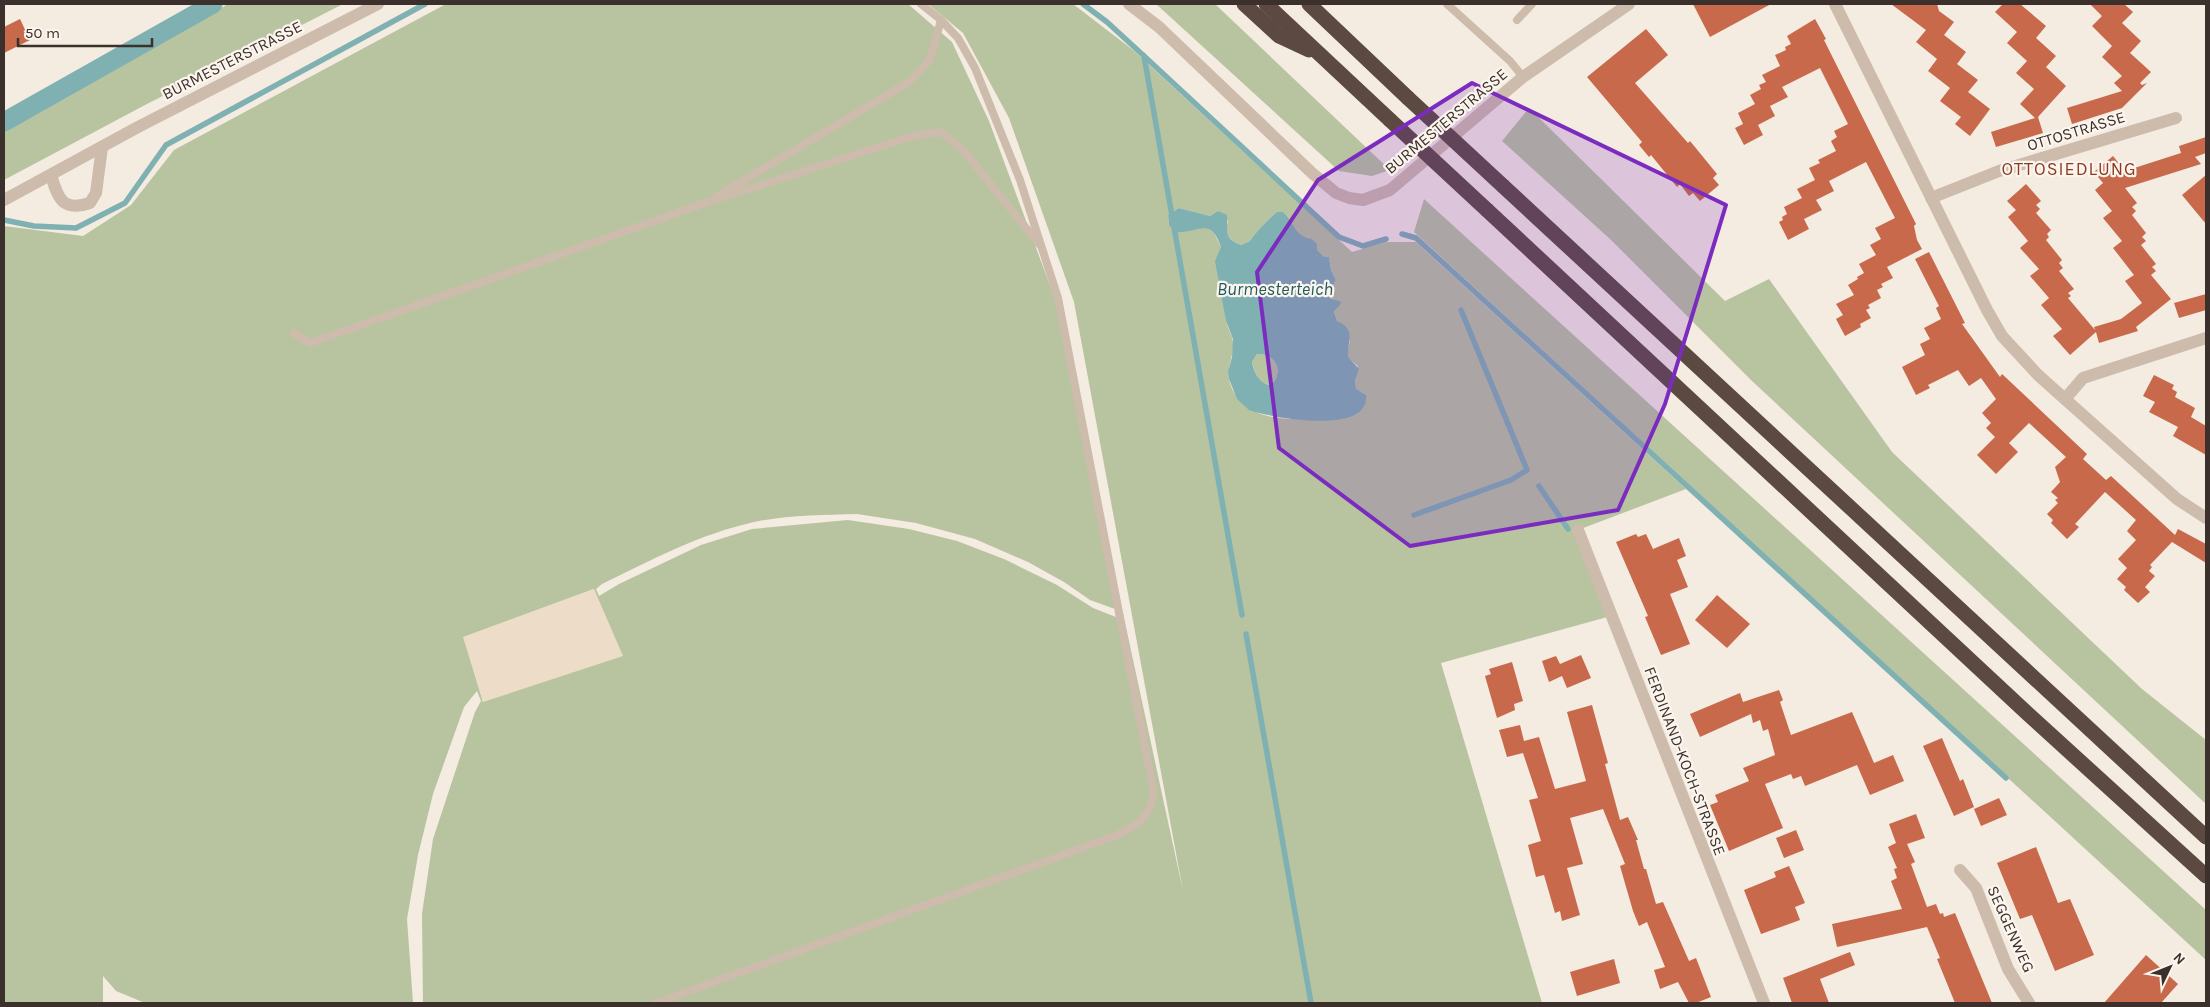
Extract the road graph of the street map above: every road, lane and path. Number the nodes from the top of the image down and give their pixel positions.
1 (378, 4) edge
2 (921, 4) edge
3 (1129, 4) edge
4 (1244, 4) edge
5 (1266, 4) edge
6 (1309, 4) edge
7 (1446, 4) edge
8 (1532, 4) edge
9 (1629, 4) edge
10 (1834, 4) edge
11 (941, 20) junction
12 (1516, 20) dead end
13 (1322, 56) junction
14 (1523, 77) junction
15 (2176, 118) dead end
16 (102, 147) junction
17 (51, 175) junction
18 (1931, 198) junction
19 (4, 200) edge
20 (708, 202) junction
21 (1044, 249) junction
22 (294, 333) dead end
23 (2206, 338) edge
24 (2065, 399) junction
25 (2206, 518) edge
26 (1578, 530) dead end
27 (2206, 837) edge
28 (1960, 870) dead end
29 (2206, 876) edge
30 (656, 1003) edge
31 (1764, 1003) edge
32 (2029, 1003) edge

1 - 16 street, BURMESTERSTRASSE
2 - 11 lane
3 - 14 street, BURMESTERSTRASSE
4 - 13 highway
5 - 13 highway
6 - 27 highway, bridge
7 - 14 lane
8 - 12 lane
9 - 14 street, BURMESTERSTRASSE
10 - 18 street
11 - 20 lane
11 - 21 lane
13 - 29 highway, bridge
15 - 18 street, OTTOSTRASSE
16 - 17 street, BURMESTERSTRASSE
16 - 17 street
17 - 19 street, BURMESTERSTRASSE
18 - 24 street
20 - 21 lane
20 - 22 lane
21 - 30 lane
23 - 24 street
24 - 25 street
26 - 31 street, FERDINAND-KOCH-STRASSE
28 - 32 street, SEGGENWEG

